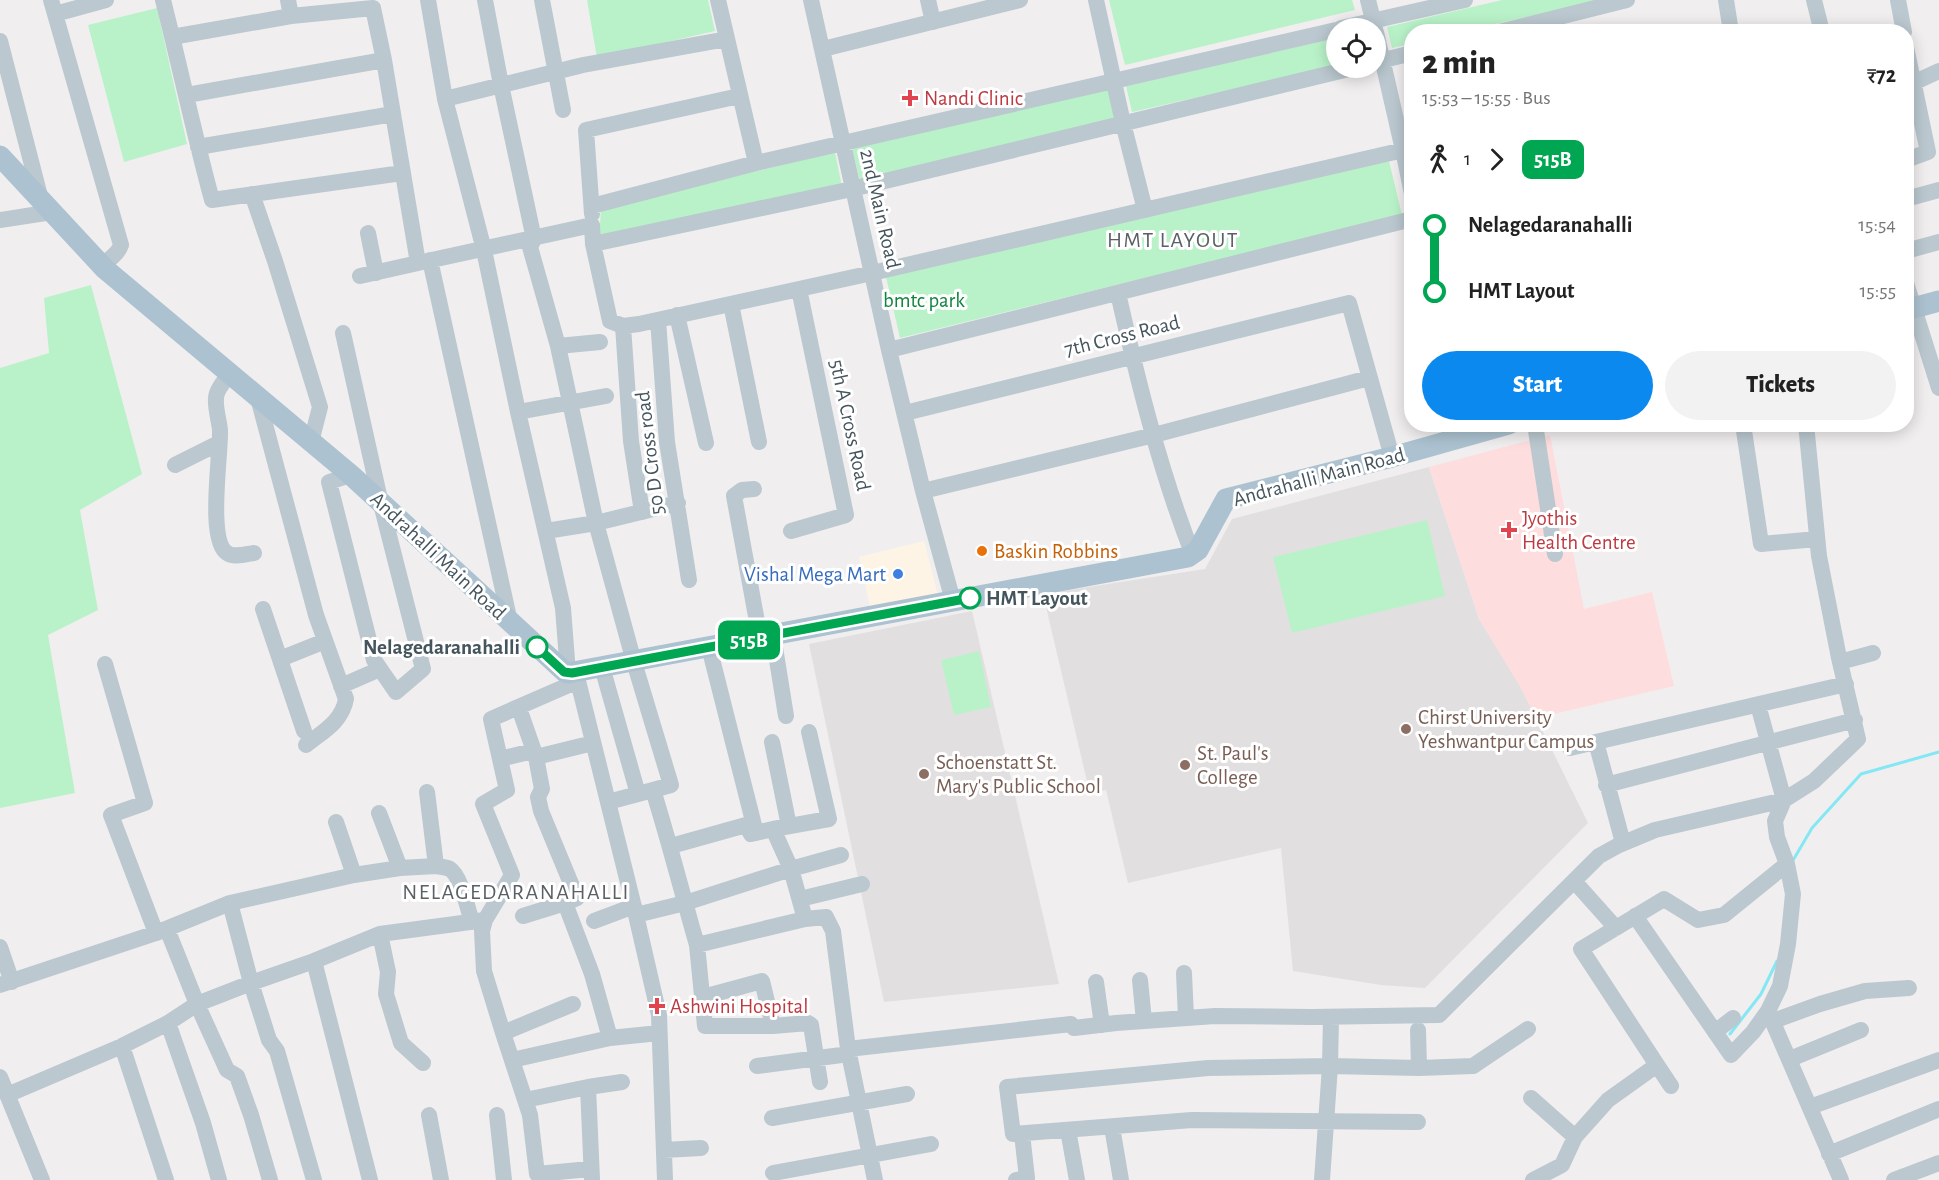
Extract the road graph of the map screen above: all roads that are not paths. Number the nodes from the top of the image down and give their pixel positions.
1 (106, 0) edge
2 (163, 0) edge
3 (428, 0) edge
4 (485, 0) edge
5 (542, 0) edge
6 (718, 0) edge
7 (811, 0) edge
8 (928, 0) edge
9 (1016, 0) edge
10 (1096, 0) edge
11 (1368, 0) edge
12 (1465, 0) edge
13 (1627, 0) edge
14 (1726, 0) edge
15 (1814, 0) edge
16 (1898, 0) edge
17 (53, 7) edge
18 (289, 8) edge
19 (1372, 18) edge
20 (933, 22) junction
21 (1386, 23) edge
22 (1531, 24) edge
23 (1730, 24) edge
24 (1820, 24) edge
25 (1902, 24) edge
26 (1326, 32) edge
27 (172, 36) junction
28 (727, 39) junction
29 (0, 41) edge
30 (823, 49) junction
31 (1404, 55) edge
32 (1386, 59) edge
33 (384, 60) junction
34 (1939, 71) edge
35 (555, 72) junction
36 (1326, 74) edge
37 (1384, 78) edge
38 (1114, 81) junction
39 (1914, 83) edge
40 (501, 85) junction
41 (1914, 88) edge
42 (187, 95) junction
43 (739, 96) junction
44 (445, 99) junction
45 (563, 110) dead end
46 (393, 114) junction
47 (1123, 123) junction
48 (1404, 140) edge
49 (842, 145) junction
50 (198, 147) junction
51 (1404, 150) edge
52 (1914, 157) edge
53 (2, 161) edge
54 (756, 164) junction
55 (402, 173) junction
56 (852, 189) junction
57 (1939, 190) edge
58 (252, 195) junction
59 (1914, 197) edge
60 (46, 206) junction
61 (592, 206) junction
62 (1145, 210) junction
63 (0, 220) edge
64 (1404, 221) edge
65 (592, 225) junction
66 (368, 233) dead end
67 (534, 239) junction
68 (1939, 242) edge
69 (593, 244) junction
70 (1914, 249) edge
71 (484, 250) junction
72 (424, 262) junction
73 (101, 265) junction
74 (872, 273) junction
75 (799, 288) junction
76 (1118, 293) junction
77 (1939, 301) edge
78 (731, 304) junction
79 (1914, 308) edge
80 (677, 315) junction
81 (658, 320) junction
82 (1914, 320) edge
83 (623, 326) junction
84 (343, 333) dead end
85 (600, 342) dead end
86 (558, 346) junction
87 (889, 350) junction
88 (1132, 356) junction
89 (230, 374) junction
90 (1369, 378) junction
91 (1939, 388) edge
92 (606, 396) dead end
93 (258, 398) junction
94 (570, 403) junction
95 (518, 412) junction
96 (905, 413) junction
97 (1467, 432) edge
98 (1536, 432) edge
99 (1744, 432) edge
100 (1807, 432) edge
101 (1154, 435) junction
102 (311, 442) junction
103 (759, 442) dead end
104 (219, 443) junction
105 (706, 443) dead end
106 (1392, 458) junction
107 (175, 465) dead end
108 (351, 475) junction
109 (754, 489) dead end
110 (923, 491) junction
111 (678, 503) junction
112 (381, 504) junction
113 (642, 512) junction
114 (596, 523) junction
115 (546, 531) junction
116 (791, 531) dead end
117 (1817, 539) junction
118 (254, 553) dead end
119 (1555, 554) dead end
120 (1193, 555) junction
121 (689, 580) dead end
122 (952, 601) junction
123 (263, 609) dead end
124 (510, 622) junction
125 (767, 637) junction
126 (326, 641) junction
127 (709, 647) junction
128 (1873, 653) dead end
129 (280, 659) junction
130 (633, 662) junction
131 (1840, 662) junction
132 (105, 664) dead end
133 (602, 667) junction
134 (380, 669) junction
135 (573, 677) junction
136 (1846, 684) junction
137 (341, 686) junction
138 (1758, 705) junction
139 (519, 708) junction
140 (786, 716) dead end
141 (1855, 720) junction
142 (809, 732) dead end
143 (772, 742) dead end
144 (1596, 742) junction
145 (593, 743) junction
146 (1768, 743) junction
147 (1570, 748) dead end
148 (535, 754) junction
149 (500, 759) junction
150 (1606, 785) junction
151 (427, 792) dead end
152 (645, 792) junction
153 (1784, 800) junction
154 (608, 802) junction
155 (379, 813) dead end
156 (336, 822) dead end
157 (781, 828) junction
158 (756, 833) junction
159 (1623, 843) junction
160 (671, 846) junction
161 (842, 855) dead end
162 (1787, 864) junction
163 (436, 866) junction
164 (400, 868) junction
165 (791, 869) junction
166 (354, 875) junction
167 (1575, 881) junction
168 (862, 884) dead end
169 (800, 899) junction
170 (230, 903) junction
171 (565, 903) junction
172 (685, 903) junction
173 (635, 911) junction
174 (523, 916) dead end
175 (1635, 916) junction
176 (805, 919) junction
177 (479, 921) junction
178 (594, 921) dead end
179 (1616, 928) junction
180 (161, 931) junction
181 (380, 934) junction
182 (697, 945) junction
183 (0, 947) edge
184 (314, 961) junction
185 (1184, 973) dead end
186 (1140, 980) dead end
187 (1096, 982) dead end
188 (6, 983) edge
189 (251, 983) junction
190 (1909, 988) dead end
191 (703, 997) junction
192 (197, 1004) junction
193 (573, 1004) dead end
194 (1771, 1016) junction
195 (1331, 1017) junction
196 (1733, 1017) dead end
197 (1186, 1018) junction
198 (1144, 1021) junction
199 (168, 1023) junction
200 (1102, 1025) junction
201 (773, 1026) junction
202 (1528, 1029) dead end
203 (1418, 1030) dead end
204 (1862, 1030) dead end
205 (1715, 1032) junction
206 (502, 1033) junction
207 (659, 1033) junction
208 (610, 1038) junction
209 (122, 1046) junction
210 (848, 1051) junction
211 (816, 1058) junction
212 (1790, 1059) junction
213 (512, 1060) junction
214 (1939, 1060) edge
215 (423, 1063) dead end
216 (1657, 1065) junction
217 (757, 1066) dead end
218 (1330, 1066) junction
219 (1419, 1068) junction
220 (0, 1077) edge
221 (820, 1082) dead end
222 (622, 1083) dead end
223 (1671, 1086) dead end
224 (588, 1087) junction
225 (907, 1094) dead end
226 (7, 1095) junction
227 (1531, 1098) dead end
228 (525, 1100) junction
229 (860, 1102) junction
230 (1810, 1107) junction
231 (1939, 1109) edge
232 (497, 1114) dead end
233 (429, 1115) dead end
234 (772, 1119) dead end
235 (1326, 1122) junction
236 (1418, 1122) dead end
237 (1112, 1127) junction
238 (1068, 1130) junction
239 (1023, 1134) junction
240 (1575, 1137) junction
241 (932, 1144) dead end
242 (701, 1148) dead end
243 (664, 1150) junction
244 (870, 1154) junction
245 (1829, 1154) junction
246 (1939, 1163) edge
247 (773, 1173) dead end
248 (591, 1174) edge
249 (1024, 1179) edge
250 (42, 1180) edge
251 (166, 1180) edge
252 (219, 1180) edge
253 (270, 1180) edge
254 (314, 1180) edge
255 (370, 1180) edge
256 (441, 1180) edge
257 (504, 1180) edge
258 (665, 1180) edge
259 (875, 1180) edge
260 (1077, 1180) edge
261 (1121, 1180) edge
262 (1322, 1180) edge
263 (1533, 1180) edge
264 (1841, 1180) edge
265 (1894, 1180) edge

1 - 17 street
2 - 27 street
3 - 44 street
4 - 40 street
5 - 35 street
6 - 28 street
7 - 30 street, 2nd Main Road
8 - 20 street
9 - 20 street
10 - 38 street
11 - 19 street
12 - 21 street
13 - 22 street
14 - 23 street
15 - 24 street
16 - 25 street
17 - 73 street
18 - 27 street
18 - 33 street
20 - 30 street
26 - 38 street
27 - 42 street
28 - 35 street
28 - 43 street
29 - 60 street
30 - 49 street, 2nd Main Road
31 - 32 street
33 - 42 street
33 - 46 street
34 - 39 street
35 - 40 street
35 - 45 street
36 - 47 street
37 - 48 street
38 - 47 street
38 - 49 street
40 - 44 street
40 - 67 street
41 - 52 street
42 - 50 street
43 - 54 street
43 - 61 street
44 - 71 street
46 - 50 street
46 - 55 street
47 - 56 street
47 - 62 street
49 - 54 street
49 - 56 street, 2nd Main Road
50 - 58 street
51 - 62 street
53 - 60 main road, Andrahalli Main Road
54 - 61 street
55 - 58 street
55 - 72 street
56 - 69 street
56 - 74 street, 2nd Main Road
57 - 59 street
58 - 102 street
60 - 63 street
60 - 73 main road, Andrahalli Main Road
61 - 65 street
62 - 74 street
64 - 76 street
65 - 67 street
65 - 69 street
66 - 72 street
67 - 71 street
67 - 86 street
68 - 70 street
69 - 83 street
71 - 72 street
71 - 95 street
72 - 124 street
73 - 89 main road, Andrahalli Main Road
74 - 75 street
74 - 87 street, 2nd Main Road
75 - 78 street
75 - 116 street, 5th A Cross Road
76 - 87 street
76 - 88 street
77 - 79 main road
78 - 80 street
78 - 103 street
80 - 81 street
80 - 105 street
81 - 83 street
81 - 111 street, 50 D Cross road
82 - 91 street
83 - 113 street
84 - 112 street
85 - 86 street
86 - 94 street
87 - 96 street, 2nd Main Road
88 - 90 street, 7th Cross Road
88 - 96 street, 7th Cross Road
88 - 101 street
89 - 93 main road, Andrahalli Main Road
89 - 104 street
90 - 101 street
90 - 106 street
92 - 94 street
93 - 102 main road, Andrahalli Main Road
93 - 126 street
94 - 95 street
94 - 114 street
95 - 115 street
96 - 110 street, 2nd Main Road
97 - 106 main road, Andrahalli Main Road
98 - 119 street
99 - 117 street
100 - 117 street
101 - 110 street
101 - 120 street
102 - 108 main road, Andrahalli Main Road
104 - 107 street
104 - 118 street
106 - 120 main road, Andrahalli Main Road
108 - 112 main road, Andrahalli Main Road
108 - 134 street
109 - 125 street
110 - 122 street, 2nd Main Road
111 - 113 street
111 - 121 street, 50 D Cross road
112 - 124 main road, Andrahalli Main Road
112 - 134 street
113 - 114 street
114 - 115 street
114 - 130 street
115 - 135 street
117 - 131 street
120 - 122 main road
122 - 125 main road
123 - 129 street
124 - 135 main road, Andrahalli Main Road
125 - 127 main road
125 - 140 street
126 - 129 street
126 - 137 street
127 - 130 main road
127 - 158 street
128 - 131 street
129 - 137 street
130 - 133 main road
130 - 152 street
131 - 136 street
132 - 180 street
133 - 135 main road
133 - 152 street
134 - 137 street
135 - 139 street
135 - 145 street
136 - 138 street
136 - 141 street
138 - 144 street
138 - 146 street
139 - 148 street
139 - 149 street
141 - 146 street
141 - 153 street
142 - 157 street
143 - 157 street
144 - 147 street
144 - 150 street
145 - 148 street
145 - 154 street
146 - 150 street
146 - 153 street
148 - 149 street
148 - 171 street
149 - 177 street
150 - 159 street
151 - 163 street
152 - 154 street
152 - 160 street
153 - 159 street
153 - 162 street
154 - 173 street
155 - 164 street
156 - 166 street
157 - 158 street
157 - 165 street
158 - 160 street
159 - 167 street
160 - 172 street
161 - 165 street
162 - 175 street
162 - 194 street
163 - 164 street
163 - 177 street
164 - 166 street
165 - 169 street
165 - 172 street
166 - 170 street
167 - 179 street
167 - 195 street
168 - 169 street
169 - 176 street
170 - 180 street
170 - 189 street
171 - 174 street
171 - 208 street
172 - 173 street
172 - 182 street
173 - 178 street
173 - 207 street
175 - 179 street
175 - 205 street
176 - 182 street
176 - 210 street
177 - 181 street
177 - 206 street
179 - 216 street
180 - 188 street
180 - 192 street
181 - 184 street
181 - 215 street
182 - 191 street
183 - 188 street
184 - 189 street
184 - 255 street
185 - 197 street
186 - 198 street
187 - 200 street
189 - 192 street
189 - 254 street
190 - 194 street
191 - 201 street
191 - 201 street
192 - 199 street
192 - 253 street
193 - 206 street
194 - 205 street
194 - 212 street
195 - 197 street
195 - 218 street
196 - 205 street
197 - 198 street
198 - 200 street
199 - 209 street
199 - 252 street
200 - 210 street
201 - 211 street
202 - 219 street
203 - 219 street
204 - 212 street
206 - 213 street
207 - 208 street
207 - 243 street
208 - 213 street
209 - 226 street
209 - 251 street
210 - 211 street
210 - 229 street
211 - 217 street
211 - 221 street
212 - 230 street
213 - 228 street
214 - 230 street
216 - 223 street
216 - 240 street
218 - 219 street
218 - 235 street
218 - 239 street
220 - 226 street
222 - 224 street
224 - 228 street
224 - 248 street
225 - 229 street
226 - 250 street
227 - 240 street
228 - 248 street
229 - 234 street
229 - 244 street
230 - 245 street
231 - 245 street
232 - 257 street
233 - 256 street
235 - 236 street
235 - 237 street
235 - 262 street
237 - 238 street
237 - 261 street
238 - 239 street
238 - 260 street
239 - 249 street
240 - 263 street
241 - 244 street
242 - 243 street
243 - 258 street
244 - 247 street
244 - 259 street
245 - 264 street
246 - 265 street

